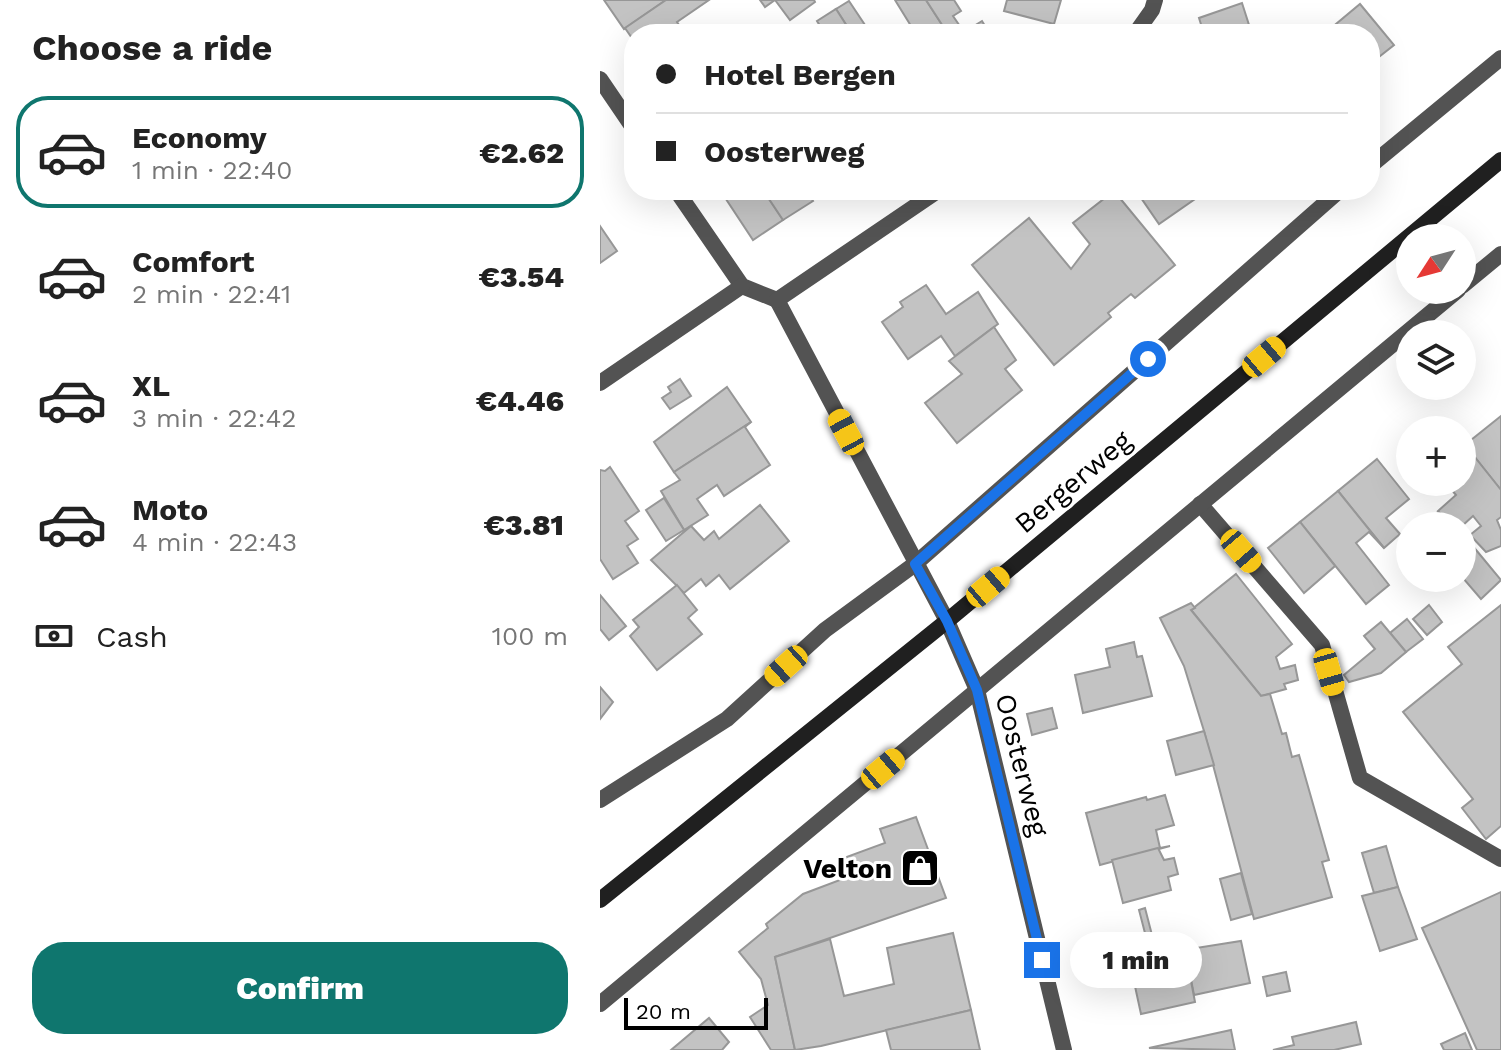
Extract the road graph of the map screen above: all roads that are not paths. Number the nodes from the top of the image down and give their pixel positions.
1 (1155, 0) edge
2 (1142, 24) edge
3 (1501, 58) edge
4 (600, 79) edge
5 (624, 114) edge
6 (1380, 158) edge
7 (1501, 160) edge
8 (683, 200) edge
9 (924, 200) edge
10 (1329, 200) edge
11 (1501, 254) edge
12 (1476, 275) edge
13 (742, 286) junction
14 (777, 300) junction
15 (1441, 304) edge
16 (600, 383) edge
17 (1200, 504) junction
18 (915, 564) junction
19 (947, 621) junction
20 (977, 690) junction
21 (600, 800) edge
22 (1501, 859) edge
23 (600, 900) edge
24 (600, 1004) edge
25 (1064, 1050) edge

1 - 2 street
3 - 6 street
4 - 5 street
7 - 19 main road, Bergerweg
8 - 13 street
9 - 14 street
10 - 18 street, Bergerweg
11 - 12 street
13 - 14 street
13 - 16 street
14 - 18 street, Oosterweg
15 - 17 street
17 - 20 street
17 - 22 street
18 - 19 street, Oosterweg
18 - 21 street, Bergerweg
19 - 20 street, Oosterweg
19 - 23 main road, Bergerweg
20 - 24 street
20 - 25 street, Oosterweg

